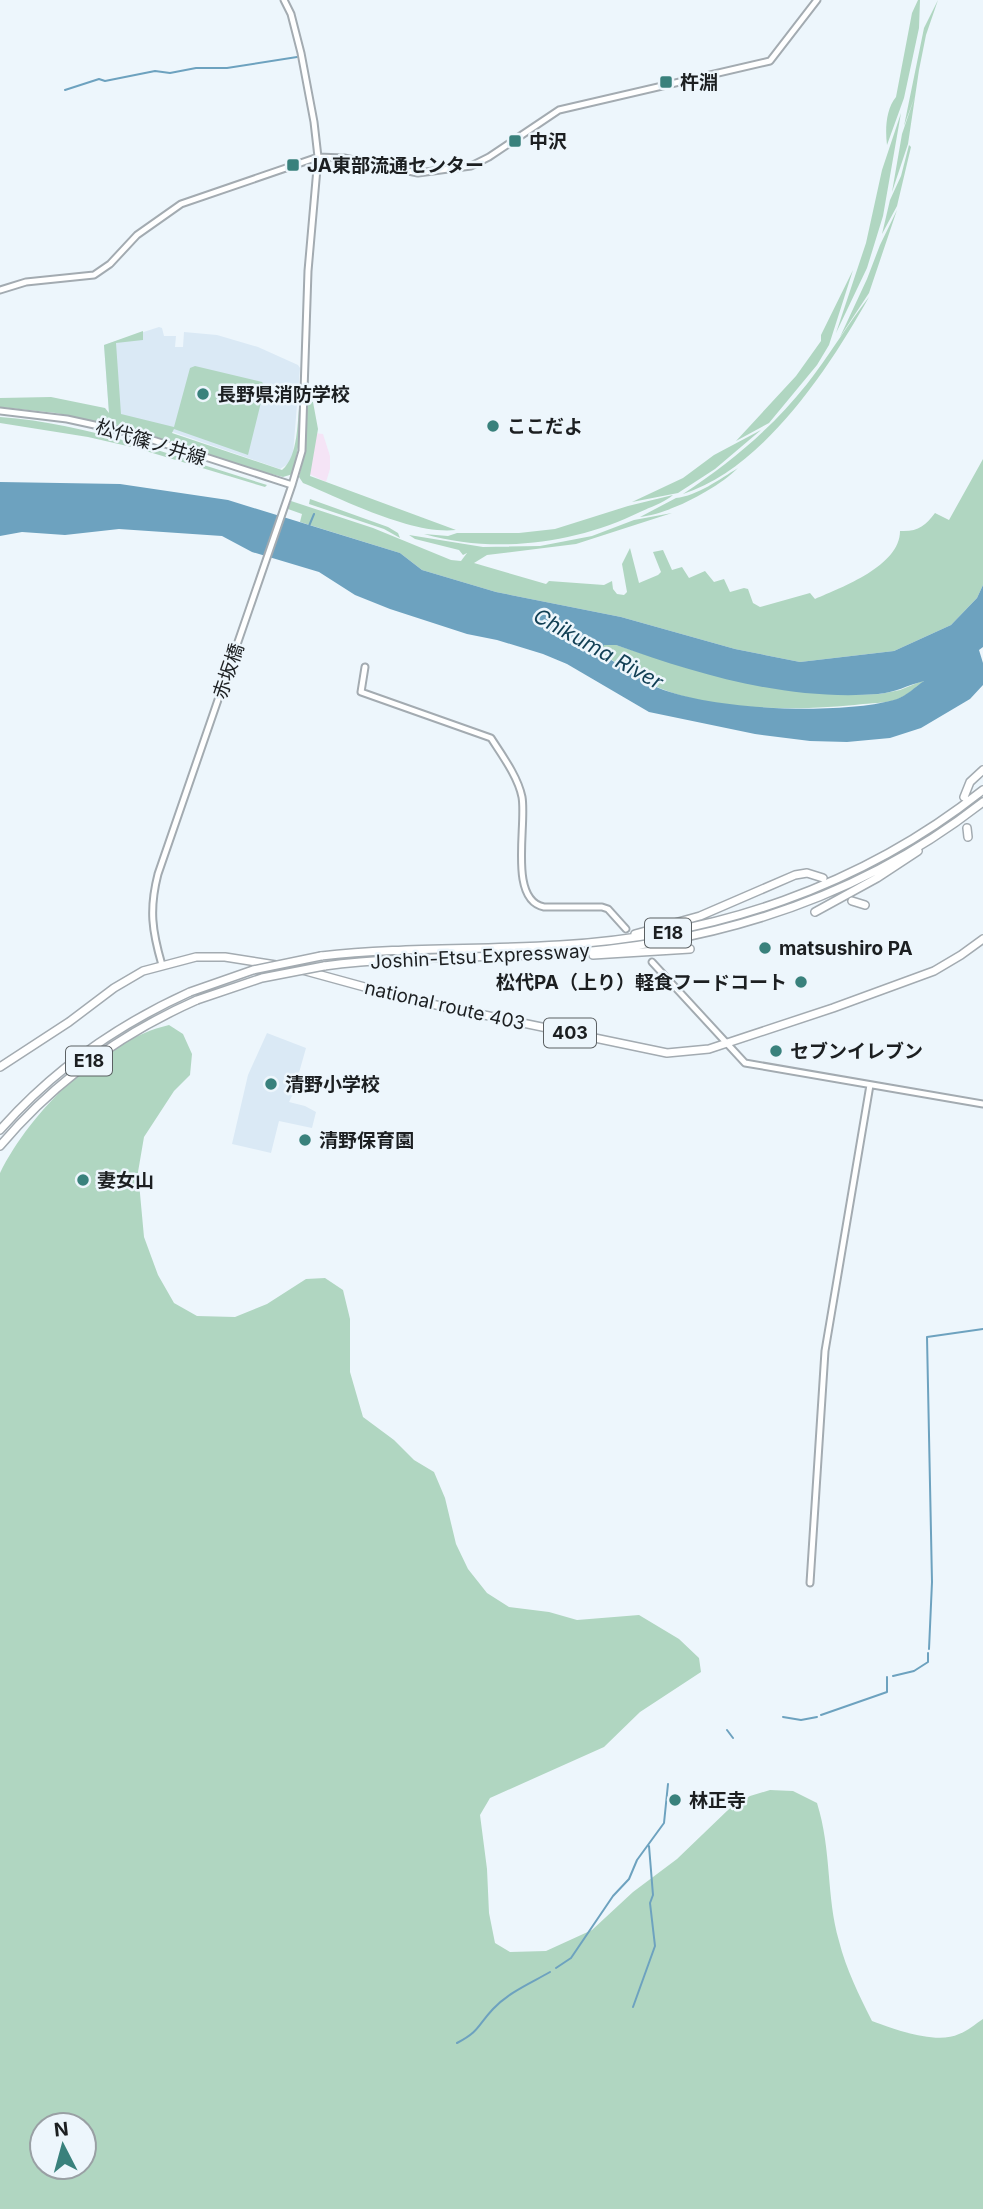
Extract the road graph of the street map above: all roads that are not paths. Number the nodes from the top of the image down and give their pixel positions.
1 (284, 0) edge
2 (817, 0) edge
3 (317, 157) junction
4 (0, 290) edge
5 (0, 411) edge
6 (292, 485) junction
7 (365, 667) dead end
8 (983, 770) edge
9 (983, 790) edge
10 (964, 797) dead end
11 (981, 803) edge
12 (823, 878) dead end
13 (852, 901) dead end
14 (865, 905) dead end
15 (815, 912) dead end
16 (626, 929) dead end
17 (983, 939) edge
18 (558, 945) junction
19 (690, 950) dead end
20 (496, 956) junction
21 (652, 962) dead end
22 (162, 965) junction
23 (728, 1044) junction
24 (0, 1067) edge
25 (870, 1085) junction
26 (983, 1104) edge
27 (0, 1130) edge
28 (0, 1146) edge
29 (810, 1583) dead end

1 - 3 street
2 - 3 street
3 - 4 street
3 - 6 street
5 - 6 street, 松代篠ノ井線
6 - 22 street, 赤坂橋
7 - 16 street
8 - 10 highway
9 - 18 highway, Joshin-Etsu Expressway / E18
11 - 15 highway
11 - 20 highway, Joshin-Etsu Expressway / E18
12 - 18 highway
13 - 14 highway
17 - 23 highway, national route 403 / 403
18 - 27 highway, Joshin-Etsu Expressway / E18, bridge
19 - 20 highway
20 - 28 highway, Joshin-Etsu Expressway / E18, bridge
21 - 23 street
22 - 23 highway, national route 403 / 403
22 - 24 highway, national route 403 / 403
23 - 25 street
25 - 26 street
25 - 29 street

